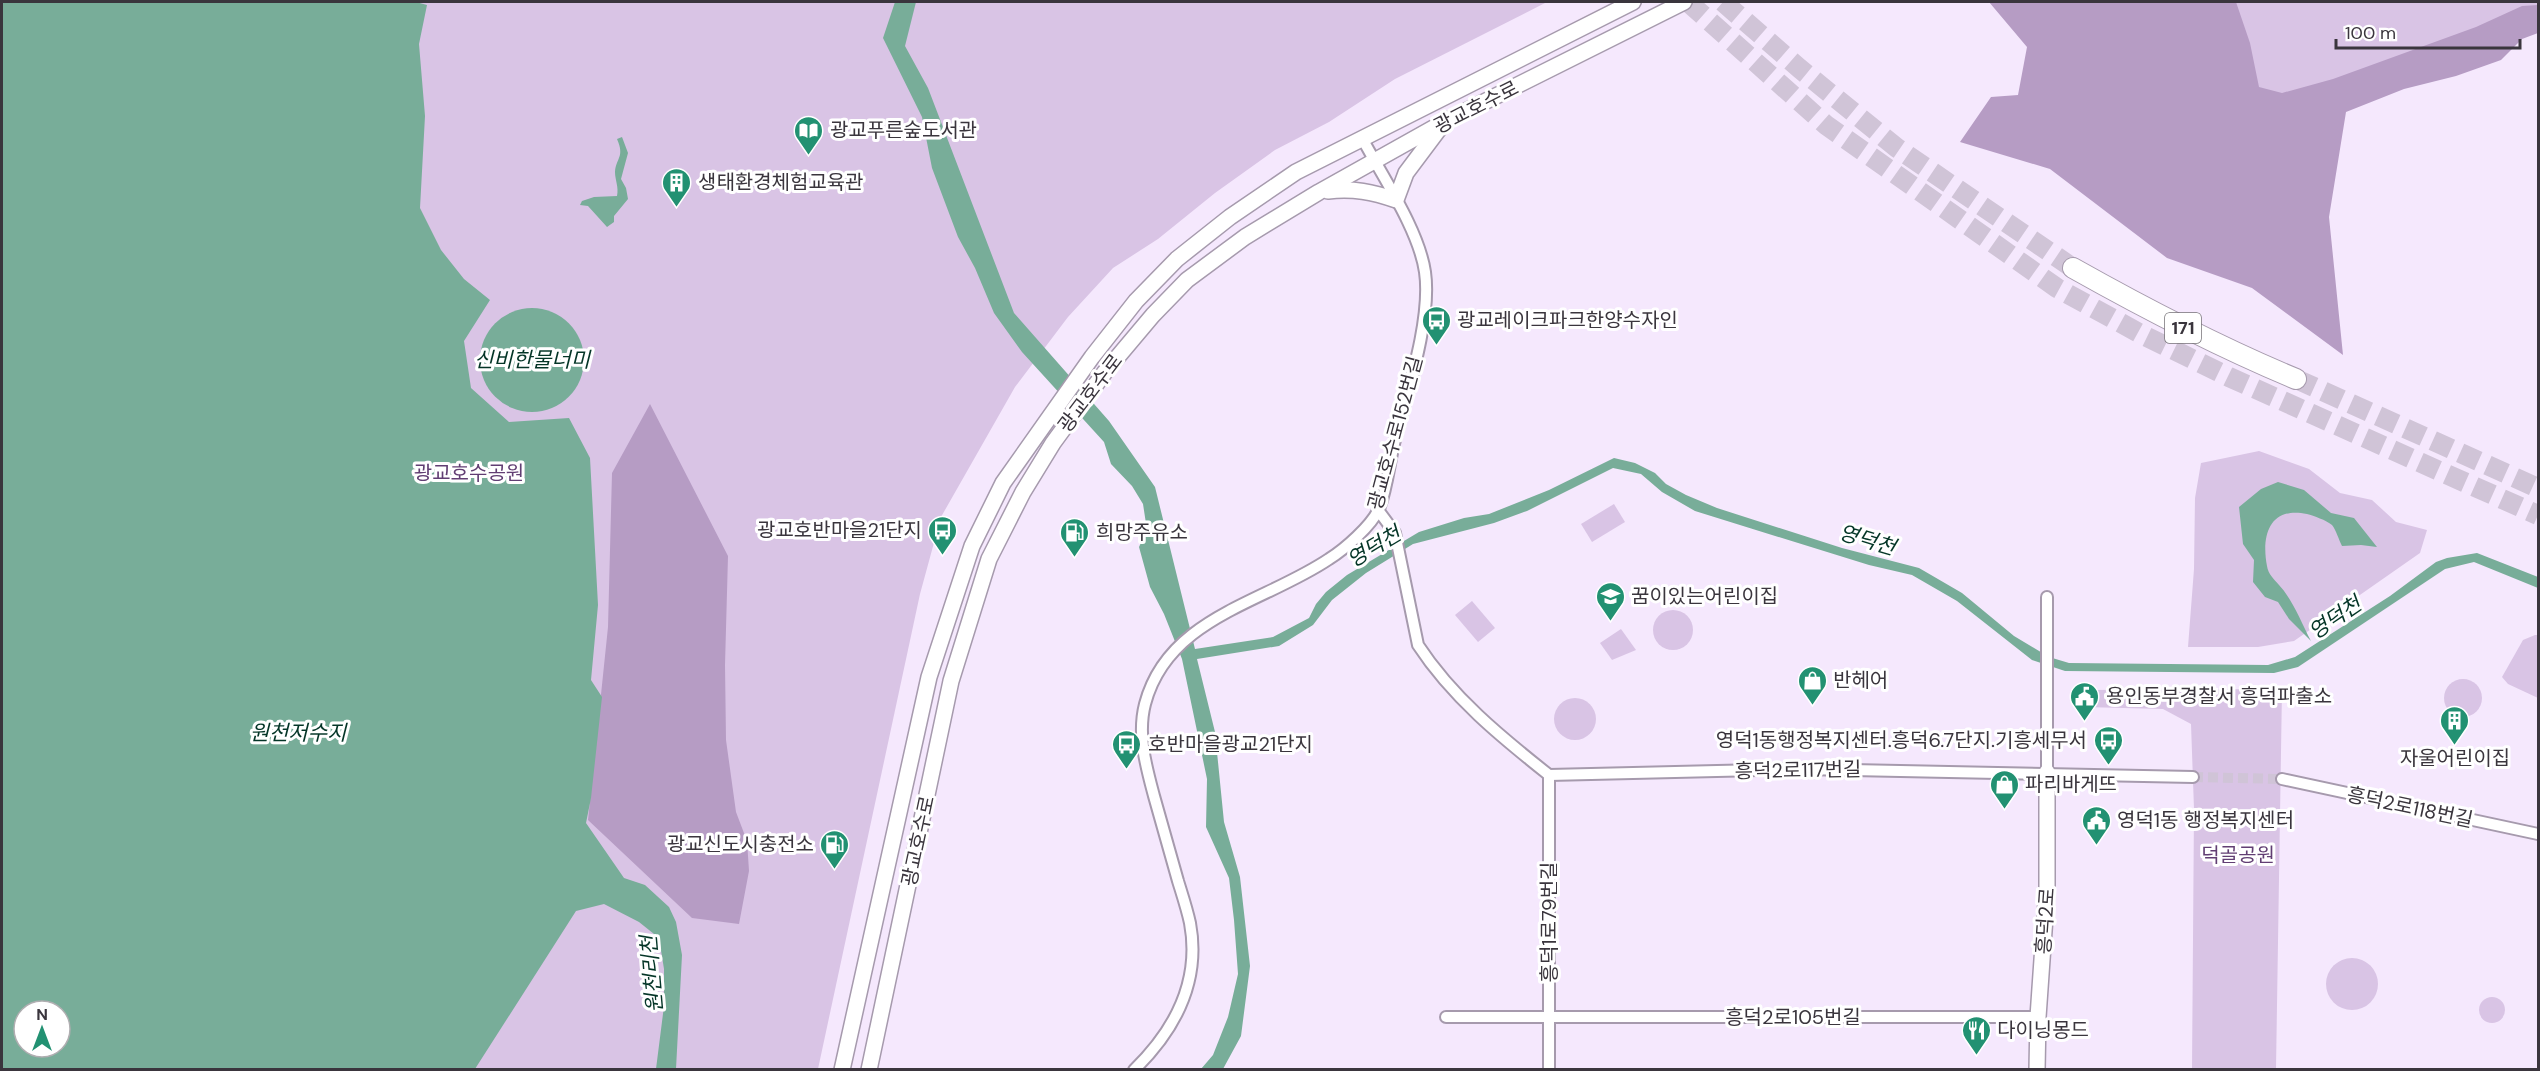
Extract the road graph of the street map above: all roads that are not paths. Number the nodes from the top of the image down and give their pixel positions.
1 (1633, 2) edge
2 (1684, 2) edge
3 (1444, 122) junction
4 (1362, 138) junction
5 (1374, 162) junction
6 (1319, 192) junction
7 (1396, 200) junction
8 (2073, 268) tunnel mouth
9 (2296, 379) tunnel mouth
10 (1378, 510) junction
11 (2047, 597) dead end
12 (2047, 772) junction
13 (1549, 775) junction
14 (2193, 777) tunnel mouth
15 (2282, 779) tunnel mouth
16 (2538, 834) edge
17 (1446, 1017) dead end
18 (1548, 1017) junction
19 (2038, 1017) junction
20 (842, 1070) edge
21 (869, 1070) edge
22 (1134, 1070) edge
23 (1549, 1070) edge
24 (2037, 1070) edge

1 - 4 main road, 광교호수로
2 - 3 main road, 광교호수로
3 - 5 main road, 광교호수로
3 - 7 main road
4 - 5 street, 광교호수로152번길
4 - 20 main road, 광교호수로
5 - 6 main road, 광교호수로
5 - 7 street, 광교호수로152번길
6 - 7 main road
6 - 21 main road, 광교호수로
7 - 10 street, 광교호수로152번길
8 - 9 highway, 171
10 - 13 street
10 - 22 street, 광교호수로152번길
11 - 12 street
12 - 13 street, 흥덕2로117번길
12 - 14 street
12 - 19 main road, 흥덕2로
13 - 18 street, 흥덕1로79번길
15 - 16 street, 흥덕2로118번길
17 - 18 street, 흥덕2로105번길
18 - 19 street, 흥덕2로105번길
18 - 23 street, 흥덕1로79번길
19 - 24 main road, 흥덕2로

